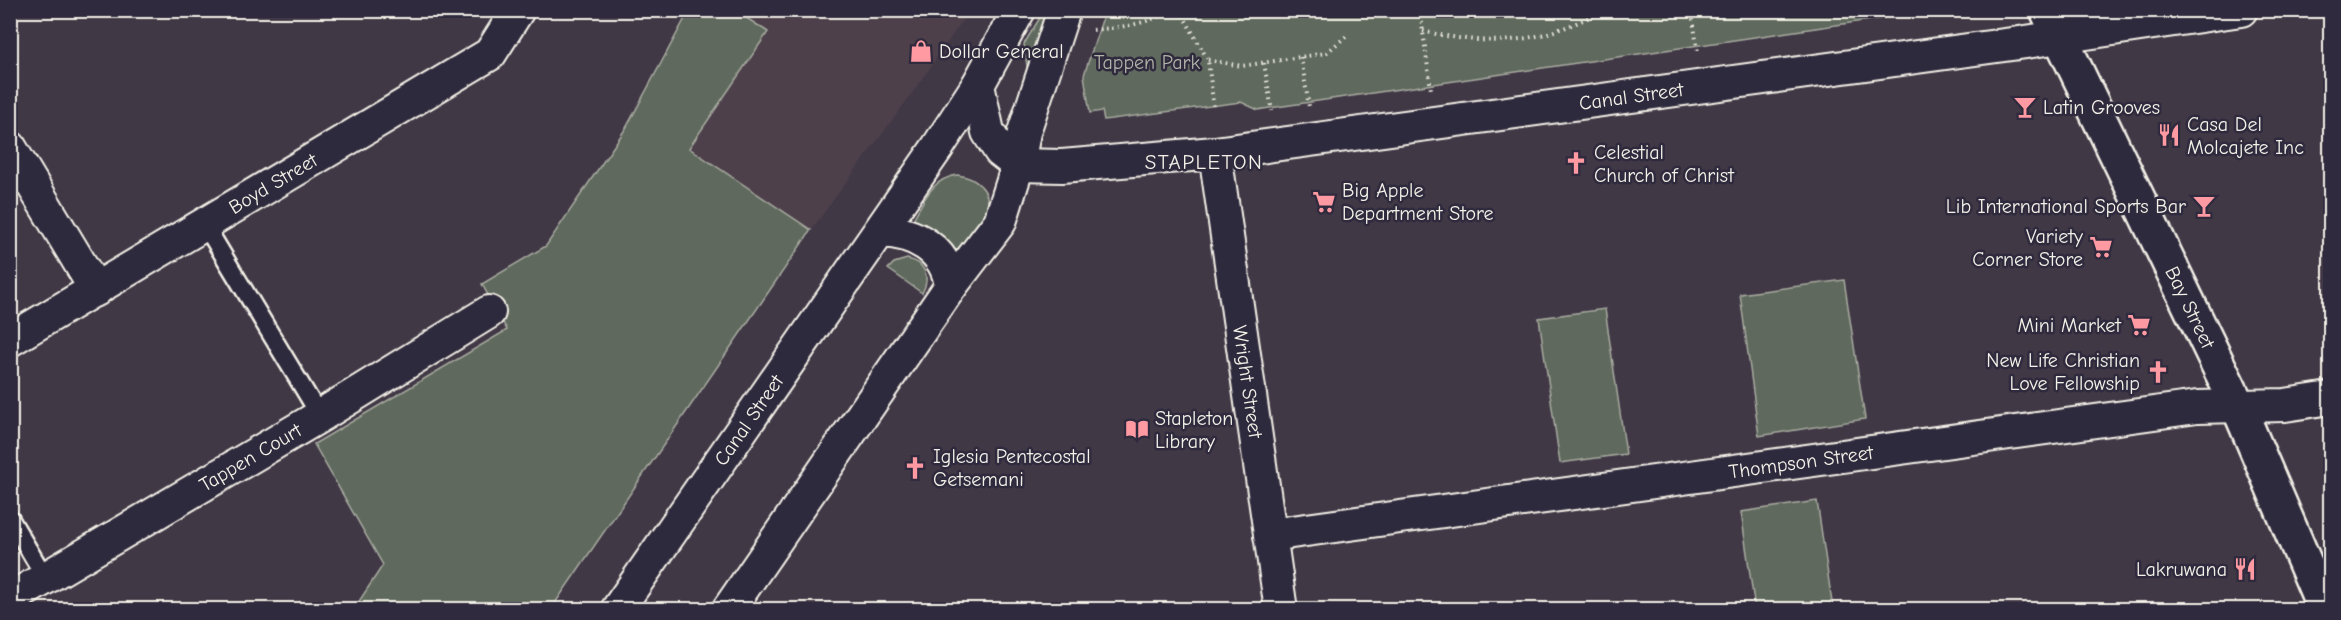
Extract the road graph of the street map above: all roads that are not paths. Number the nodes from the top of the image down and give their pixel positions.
1 (518, 10) edge
2 (1019, 10) edge
3 (1064, 10) edge
4 (2241, 10) edge
5 (2053, 24) edge
6 (978, 85) junction
7 (10, 147) edge
8 (1215, 153) junction
9 (1018, 165) junction
10 (205, 225) junction
11 (880, 231) junction
12 (951, 286) junction
13 (96, 290) junction
14 (489, 312) dead end
15 (10, 340) edge
16 (2331, 398) edge
17 (2238, 406) junction
18 (320, 416) junction
19 (10, 518) edge
20 (1270, 535) junction
21 (45, 579) junction
22 (10, 599) edge
23 (617, 609) edge
24 (728, 609) edge
25 (1281, 609) edge
26 (2325, 609) edge

1 - 10 street, Boyd Street
2 - 6 street, Canal Street
3 - 9 street
4 - 5 street, Canal Street
5 - 8 street, Canal Street
5 - 17 main road, Bay Street
6 - 9 street
6 - 11 street, Canal Street
7 - 13 street
8 - 9 street, Canal Street
8 - 20 street, Wright Street
9 - 12 street
10 - 13 street, Boyd Street
10 - 18 lane
11 - 12 street
11 - 23 street, Canal Street
12 - 24 street
13 - 15 street, Boyd Street
14 - 18 street, Tappen Court
16 - 17 street, Thompson Street
17 - 20 street, Thompson Street
17 - 26 main road, Bay Street
18 - 21 street, Tappen Court
19 - 21 lane
20 - 25 street, Wright Street
21 - 22 street, Tappen Court

